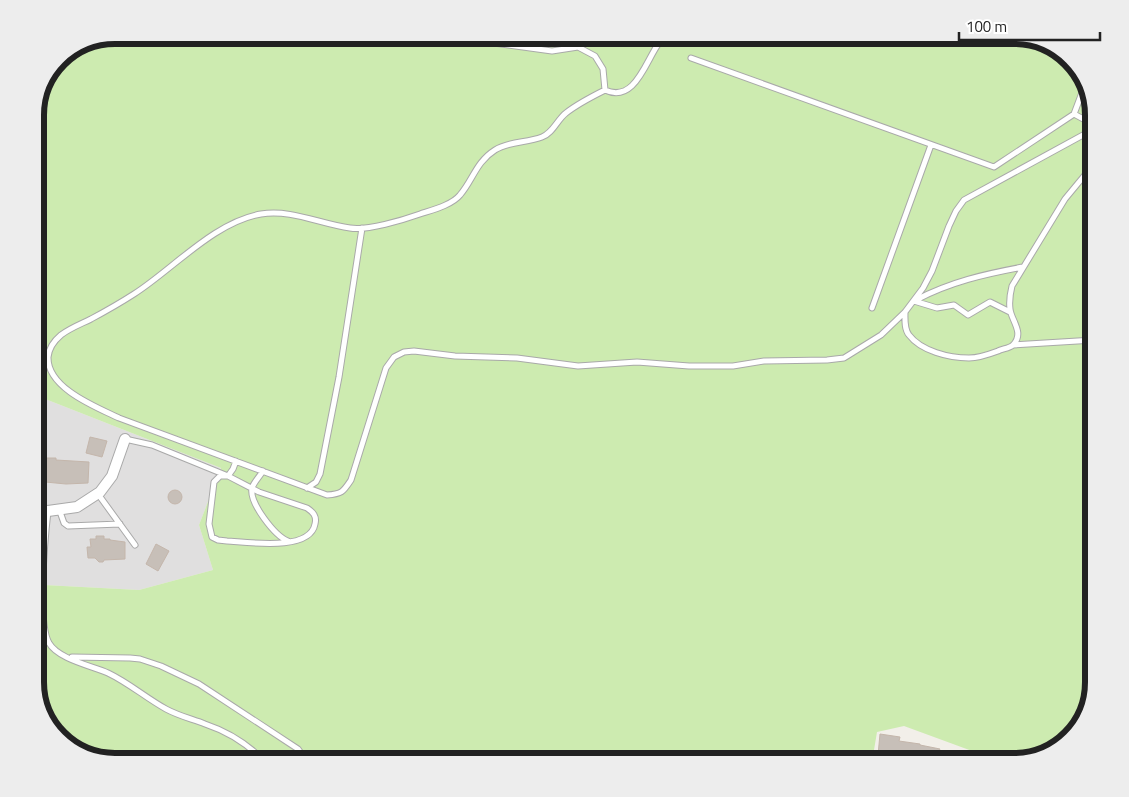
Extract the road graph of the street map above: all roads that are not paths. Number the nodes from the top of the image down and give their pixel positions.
1 (496, 44) edge
2 (659, 44) edge
3 (691, 58) dead end
4 (605, 90) junction
5 (1082, 93) edge
6 (1074, 114) junction
7 (1085, 120) edge
8 (1085, 134) edge
9 (931, 145) junction
10 (1085, 175) edge
11 (362, 228) junction
12 (1023, 268) junction
13 (913, 301) junction
14 (872, 308) dead end
15 (905, 312) junction
16 (1010, 312) junction
17 (1085, 341) edge
18 (1013, 345) junction
19 (125, 439) joint
20 (236, 461) junction
21 (263, 471) junction
22 (228, 476) junction
23 (252, 488) junction
24 (307, 488) junction
25 (98, 494) junction
26 (44, 510) edge
27 (54, 510) junction
28 (120, 524) junction
29 (290, 542) junction
30 (136, 545) dead end
31 (44, 590) edge
32 (44, 626) edge
33 (64, 656) junction
34 (256, 753) edge
35 (302, 753) edge

1 - 4 lane
2 - 4 lane
3 - 9 lane
4 - 11 lane
5 - 6 lane
6 - 7 lane
6 - 9 lane
8 - 13 lane
9 - 14 lane
10 - 12 lane
11 - 20 lane
11 - 24 lane
12 - 13 lane
12 - 16 lane
13 - 15 lane
13 - 16 lane
15 - 18 lane
15 - 24 lane
16 - 18 lane
17 - 18 lane
19 - 22 lane
19 - 25 street
20 - 21 lane
20 - 22 lane
21 - 23 lane
21 - 24 lane
22 - 23 lane
22 - 29 lane
23 - 29 lane
23 - 29 lane
25 - 27 street
25 - 28 lane
26 - 27 street
27 - 28 lane
27 - 31 lane
28 - 30 lane
32 - 33 lane
33 - 34 lane
33 - 35 lane

